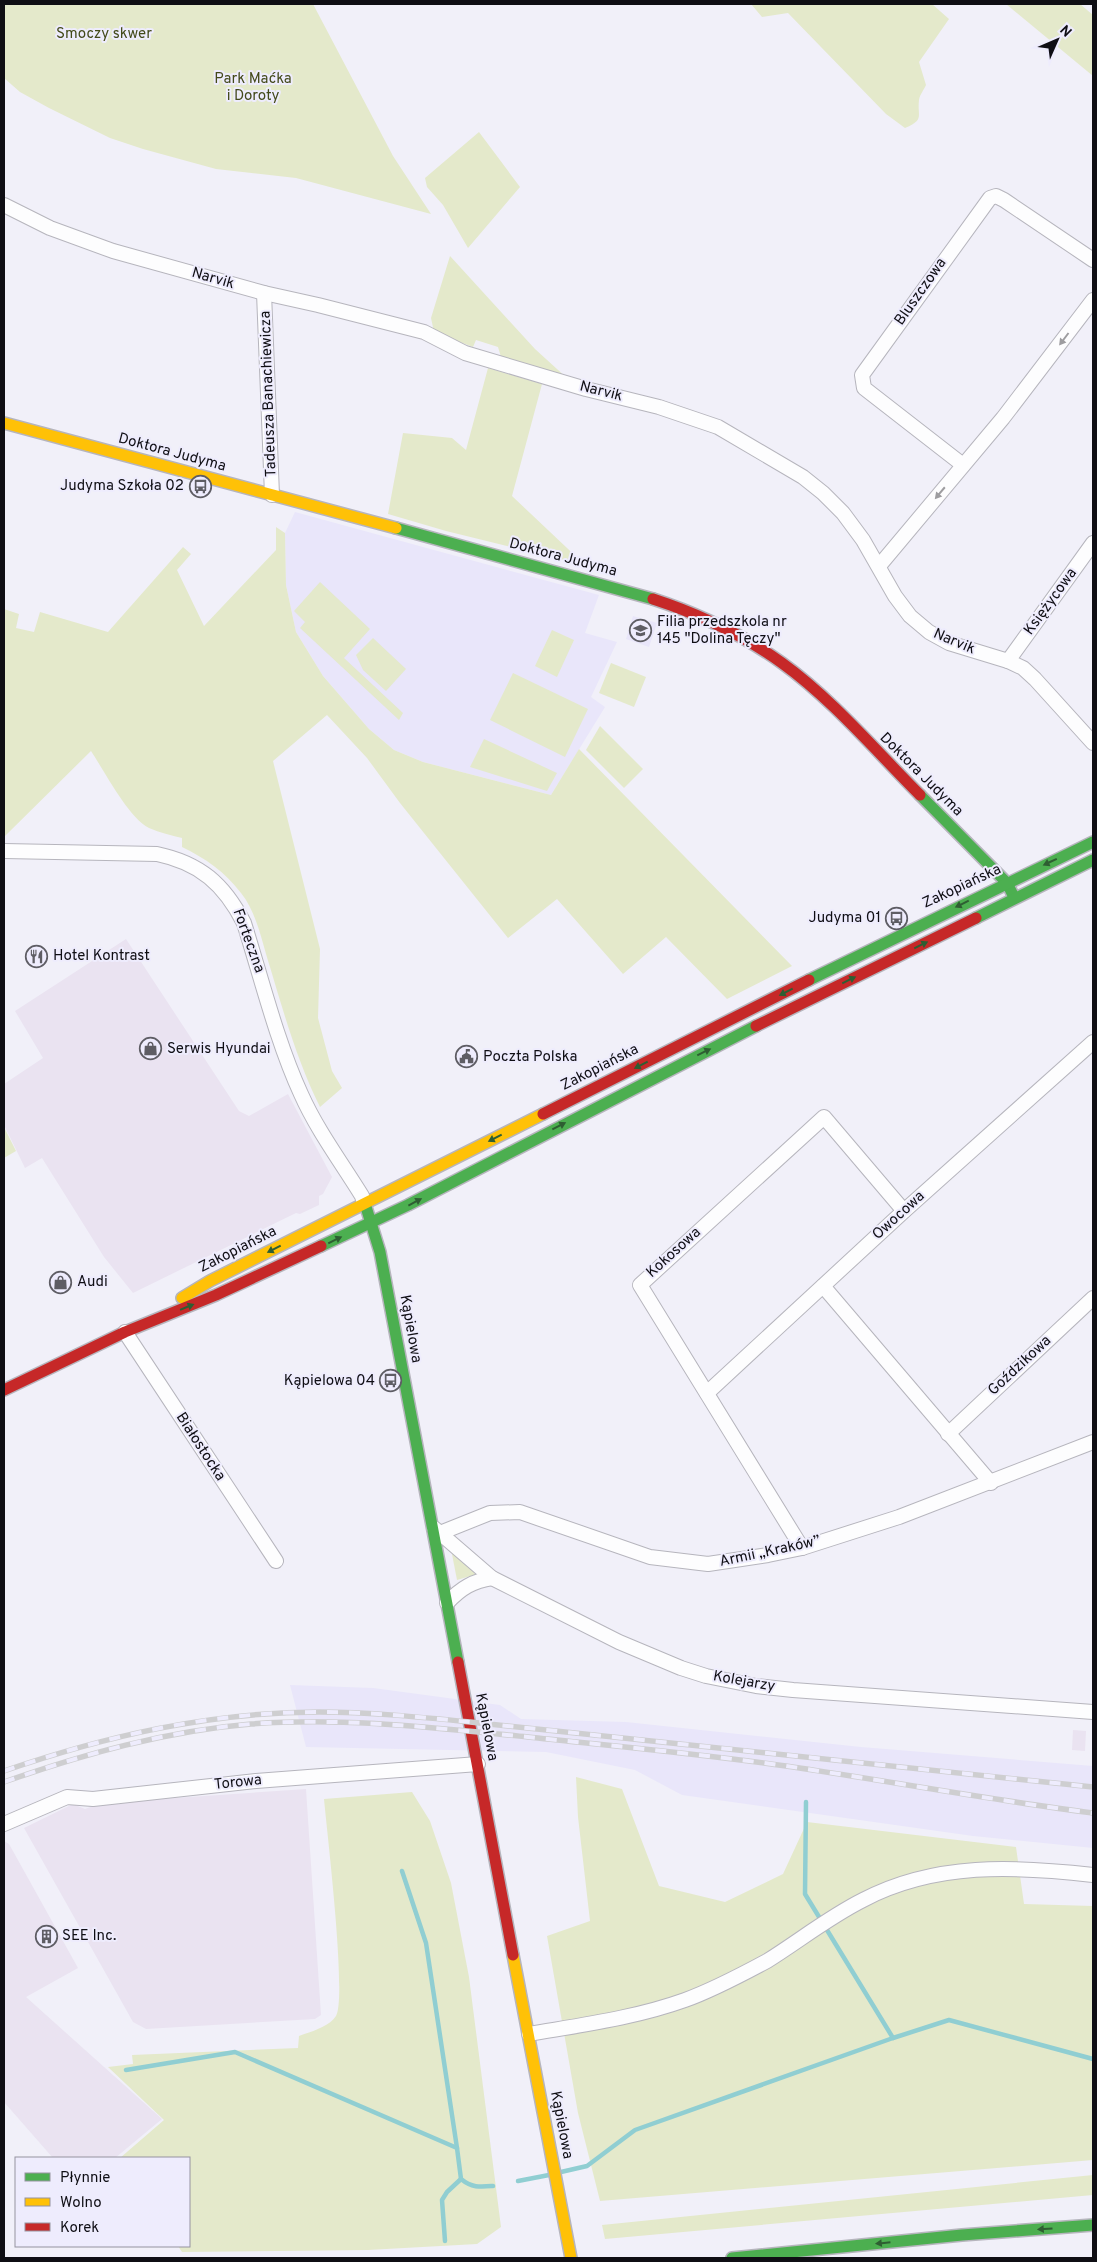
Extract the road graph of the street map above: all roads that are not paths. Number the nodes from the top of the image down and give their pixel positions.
1 (4, 205) edge
2 (1093, 260) edge
3 (264, 294) junction
4 (1093, 300) edge
5 (4, 423) edge
6 (963, 465) junction
7 (272, 495) junction
8 (1093, 543) edge
9 (879, 566) junction
10 (1008, 661) junction
11 (1093, 743) edge
12 (1093, 842) edge
13 (4, 851) edge
14 (1093, 860) edge
15 (1006, 883) junction
16 (1015, 900) junction
17 (1093, 1042) edge
18 (364, 1203) junction
19 (904, 1210) junction
20 (371, 1222) junction
21 (823, 1286) junction
22 (1093, 1298) edge
23 (125, 1332) junction
24 (4, 1390) edge
25 (707, 1393) junction
26 (948, 1434) junction
27 (1093, 1442) edge
28 (991, 1483) junction
29 (437, 1530) junction
30 (802, 1548) junction
31 (276, 1561) dead end
32 (492, 1578) junction
33 (447, 1602) junction
34 (1093, 1712) edge
35 (478, 1764) junction
36 (4, 1824) edge
37 (1093, 1875) edge
38 (529, 2034) junction
39 (1093, 2225) edge
40 (571, 2258) edge
41 (732, 2258) edge

1 - 3 street, Narvik
2 - 6 street, Bluszczowa
3 - 7 street, Tadeusza Banachiewicza
3 - 9 street, Narvik
4 -> 6 street
5 - 7 main road, Doktora Judyma
6 -> 9 street
7 - 15 main road, Doktora Judyma
8 - 10 street, Księżycowa
9 - 10 street, Narvik
10 - 11 street, Narvik
12 -> 15 main road, Zakopiańska
13 - 18 street, Forteczna
14 - 16 main road, Zakopiańska
15 - 16 main road, Doktora Judyma
15 -> 18 main road, Zakopiańska
20 -> 16 main road, Zakopiańska
17 - 19 street, Owocowa
18 - 20 main road, Kąpielowa
18 -> 23 main road, Zakopiańska
19 - 21 street, Owocowa
19 - 25 street, Kokosowa
23 -> 20 main road, Zakopiańska
20 - 29 main road, Kąpielowa
21 - 25 street, Owocowa
21 - 26 street
22 - 26 street, Goździkowa
23 - 24 main road, Zakopiańska
23 - 31 street, Białostocka
25 - 30 street, Kokosowa
26 - 28 street
27 - 28 street, Armii „Kraków”
28 - 30 street, Armii „Kraków”
29 - 30 street, Armii „Kraków”
29 - 32 street, Kolejarzy
29 - 33 main road, Kąpielowa
32 - 33 street
32 - 34 street, Kolejarzy
33 - 35 main road, Kąpielowa
35 - 36 street, Torowa
35 - 38 main road, Kąpielowa
37 - 38 street
38 - 40 main road, Kąpielowa
39 -> 41 main road

